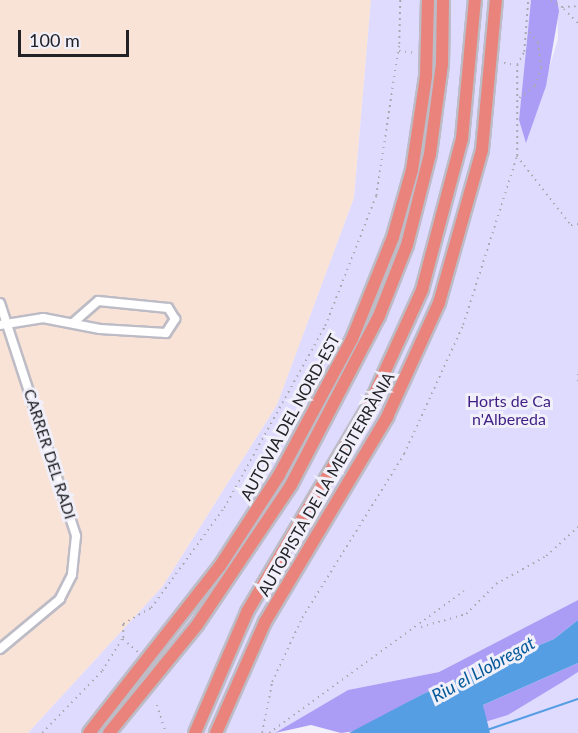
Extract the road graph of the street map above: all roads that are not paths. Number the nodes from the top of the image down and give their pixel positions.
1 (428, 0) edge
2 (443, 0) edge
3 (475, 0) edge
4 (496, 0) edge
5 (0, 303) edge
6 (91, 310) junction
7 (73, 323) junction
8 (3, 324) edge
9 (100, 329) junction
10 (0, 649) edge
11 (195, 732) edge
12 (89, 733) edge
13 (109, 733) edge
14 (216, 733) edge

1 - 12 highway, AUTOVIA DEL NORD-EST
2 - 13 highway, AUTOVIA DEL NORD-EST
3 - 11 highway, AUTOPISTA DE LA MEDITERRÀNIA
4 - 14 highway, AUTOPISTA DE LA MEDITERRÀNIA
5 - 8 street, CARRER DEL RADI
6 - 7 street
6 - 9 street
6 - 9 street
7 - 8 street
7 - 9 street
8 - 10 street, CARRER DEL RADI

